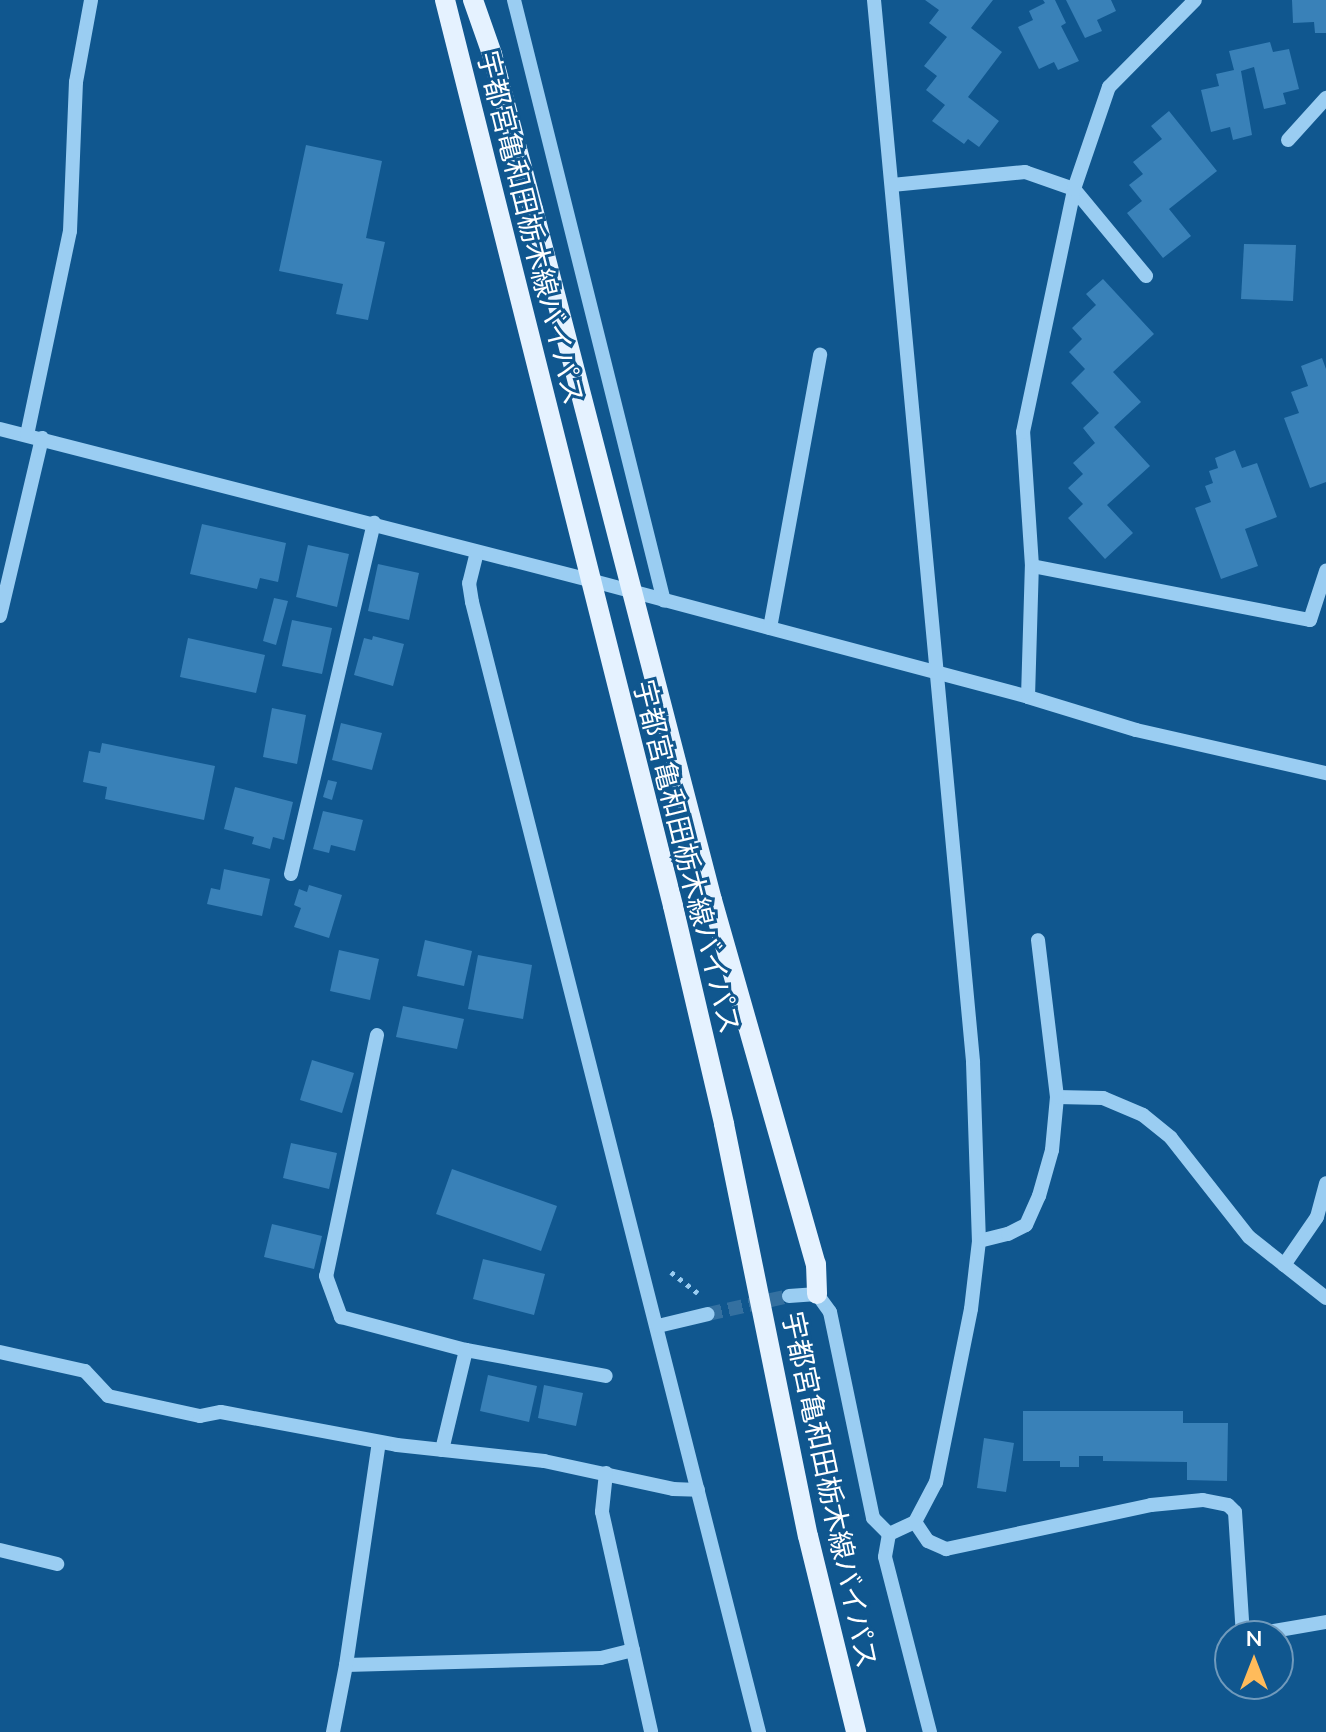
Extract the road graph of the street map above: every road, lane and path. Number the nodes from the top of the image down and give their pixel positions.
1 (91, 0) edge
2 (445, 0) edge
3 (473, 0) edge
4 (514, 0) edge
5 (874, 0) edge
6 (1195, 0) edge
7 (1326, 98) edge
8 (1288, 140) dead end
9 (892, 185) junction
10 (1074, 189) junction
11 (1146, 276) dead end
12 (820, 355) dead end
13 (0, 429) edge
14 (34, 436) junction
15 (374, 523) junction
16 (477, 552) junction
17 (1032, 566) junction
18 (1326, 571) edge
19 (664, 601) junction
20 (0, 616) edge
21 (770, 628) junction
22 (936, 672) junction
23 (1028, 697) junction
24 (1326, 773) edge
25 (291, 874) dead end
26 (1038, 940) dead end
27 (377, 1035) dead end
28 (1057, 1097) junction
29 (1326, 1183) edge
30 (979, 1241) junction
31 (1284, 1265) junction
32 (671, 1272) dead end
33 (817, 1294) junction
34 (789, 1296) tunnel mouth
35 (703, 1298) dead end
36 (1326, 1298) edge
37 (708, 1314) tunnel mouth
38 (658, 1326) junction
39 (466, 1350) junction
40 (0, 1352) edge
41 (606, 1376) dead end
42 (379, 1442) junction
43 (442, 1450) junction
44 (606, 1473) junction
45 (698, 1490) junction
46 (915, 1522) junction
47 (889, 1534) junction
48 (0, 1550) edge
49 (57, 1564) dead end
50 (1243, 1620) edge
51 (1326, 1622) edge
52 (1294, 1627) edge
53 (633, 1650) junction
54 (346, 1665) junction
55 (333, 1732) edge
56 (651, 1732) edge
57 (759, 1732) edge
58 (856, 1732) edge
59 (930, 1732) edge

1 - 14 street
2 - 58 main road, 宇都宮亀和田栃木線バイパス, bridge
3 - 33 main road, bridge
4 - 19 street
5 - 9 street
6 - 10 street
7 - 8 street
9 - 10 street
9 - 22 street
10 - 11 street
10 - 17 street
12 - 21 street
13 - 14 street
14 - 15 street
14 - 20 street
15 - 16 street
15 - 25 street
16 - 19 street
16 - 38 street
17 - 18 street
17 - 23 street
19 - 21 street
21 - 22 street
22 - 23 street
22 - 30 street
23 - 24 street
26 - 28 street
27 - 39 street
28 - 30 street
28 - 31 street
29 - 31 street
30 - 46 street
31 - 36 street
32 - 35 path
33 - 34 street
33 - 47 street
37 - 38 street
38 - 45 street
39 - 41 street
39 - 43 street
40 - 42 street
42 - 43 street
42 - 54 street
43 - 44 street
44 - 45 street
44 - 53 street
45 - 57 street
46 - 47 street
46 - 50 street
47 - 59 street
48 - 49 street
51 - 52 street
53 - 54 street
53 - 56 street
54 - 55 street

